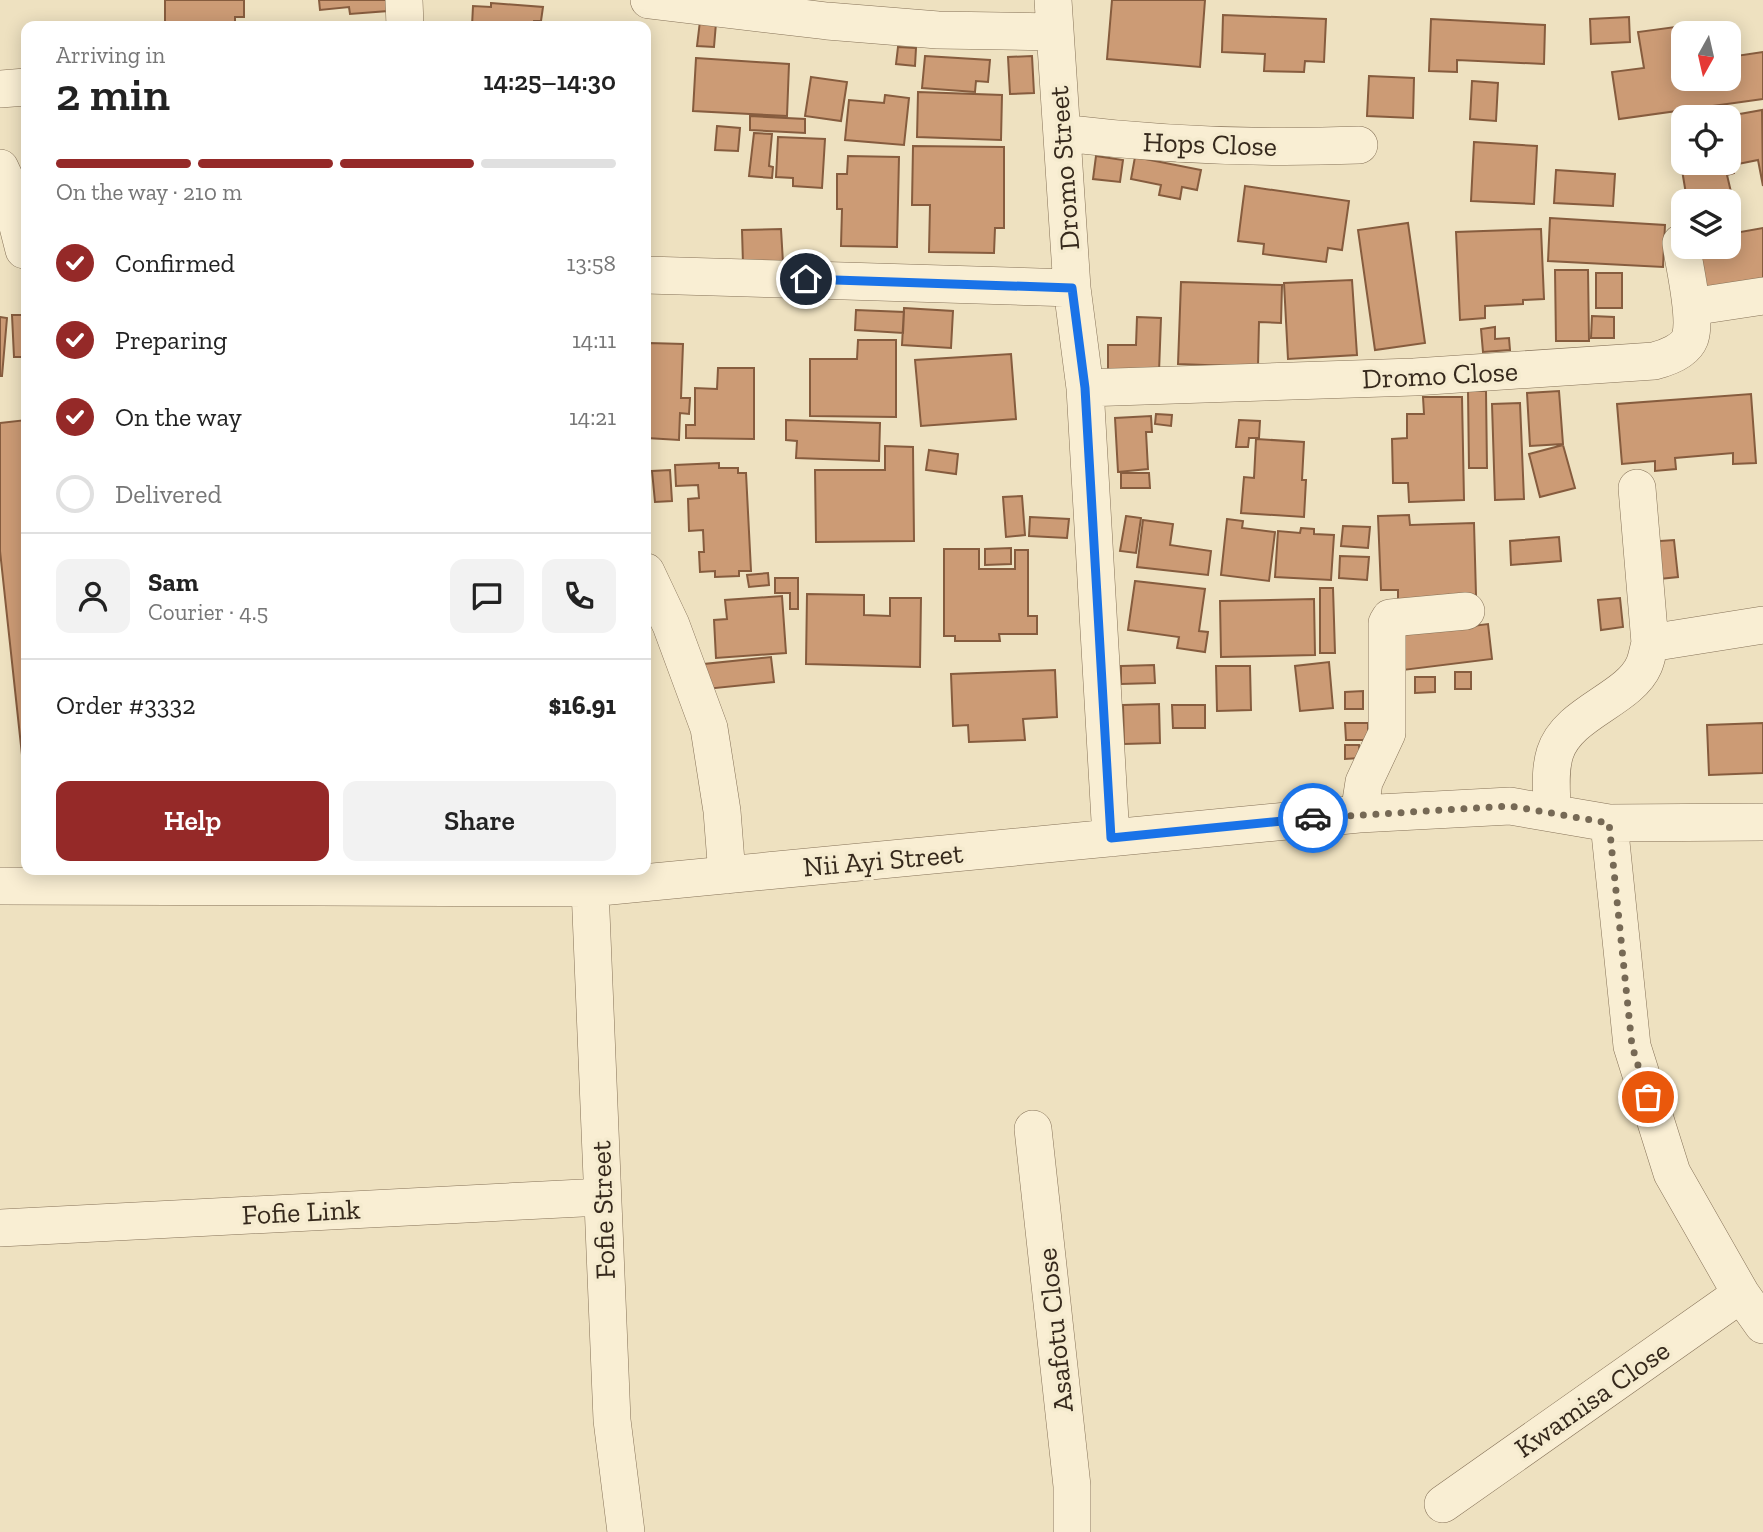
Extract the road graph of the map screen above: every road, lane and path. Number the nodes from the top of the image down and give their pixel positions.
1 (404, 0) edge
2 (649, 0) edge
3 (1054, 16) edge
4 (405, 21) edge
5 (21, 87) edge
6 (0, 89) edge
7 (1062, 133) junction
8 (1359, 145) dead end
9 (0, 168) edge
10 (1684, 259) edge
11 (17, 261) edge
12 (651, 275) edge
13 (1072, 288) junction
14 (1763, 296) edge
15 (1691, 307) junction
16 (1085, 388) junction
17 (1637, 488) dead end
18 (651, 583) edge
19 (1466, 611) dead end
20 (1763, 625) edge
21 (1650, 643) junction
22 (1552, 813) junction
23 (1359, 814) junction
24 (1763, 822) edge
25 (1609, 823) junction
26 (1111, 838) junction
27 (727, 874) junction
28 (0, 886) edge
29 (590, 888) junction
30 (1033, 1129) dead end
31 (602, 1197) junction
32 (0, 1228) edge
33 (1741, 1294) junction
34 (1763, 1325) edge
35 (1443, 1504) dead end
36 (626, 1532) edge
37 (1072, 1532) edge

1 - 4 street
2 - 3 street
3 - 7 street, Dromo Street
5 - 6 street
7 - 8 street, Hops Close
7 - 13 street, Dromo Street
9 - 11 street
10 - 15 street, Dromo Close
12 - 13 street
13 - 16 street, Dromo Street
14 - 15 street
15 - 16 street, Dromo Close
16 - 26 street, Dromo Street
17 - 21 street
18 - 27 street
19 - 23 street
20 - 21 street
21 - 22 street
22 - 23 street, Nii Ayi Street
22 - 25 street, Nii Ayi Street
23 - 26 street, Nii Ayi Street
24 - 25 street, Nii Ayi Street
25 - 33 street
26 - 27 street, Nii Ayi Street
27 - 29 street, Nii Ayi Street
28 - 29 street, Nii Ayi Street
29 - 31 street, Fofie Street
30 - 37 street, Asafotu Close
31 - 32 street, Fofie Link
31 - 36 street, Fofie Street
33 - 34 street
33 - 35 street, Kwamisa Close

